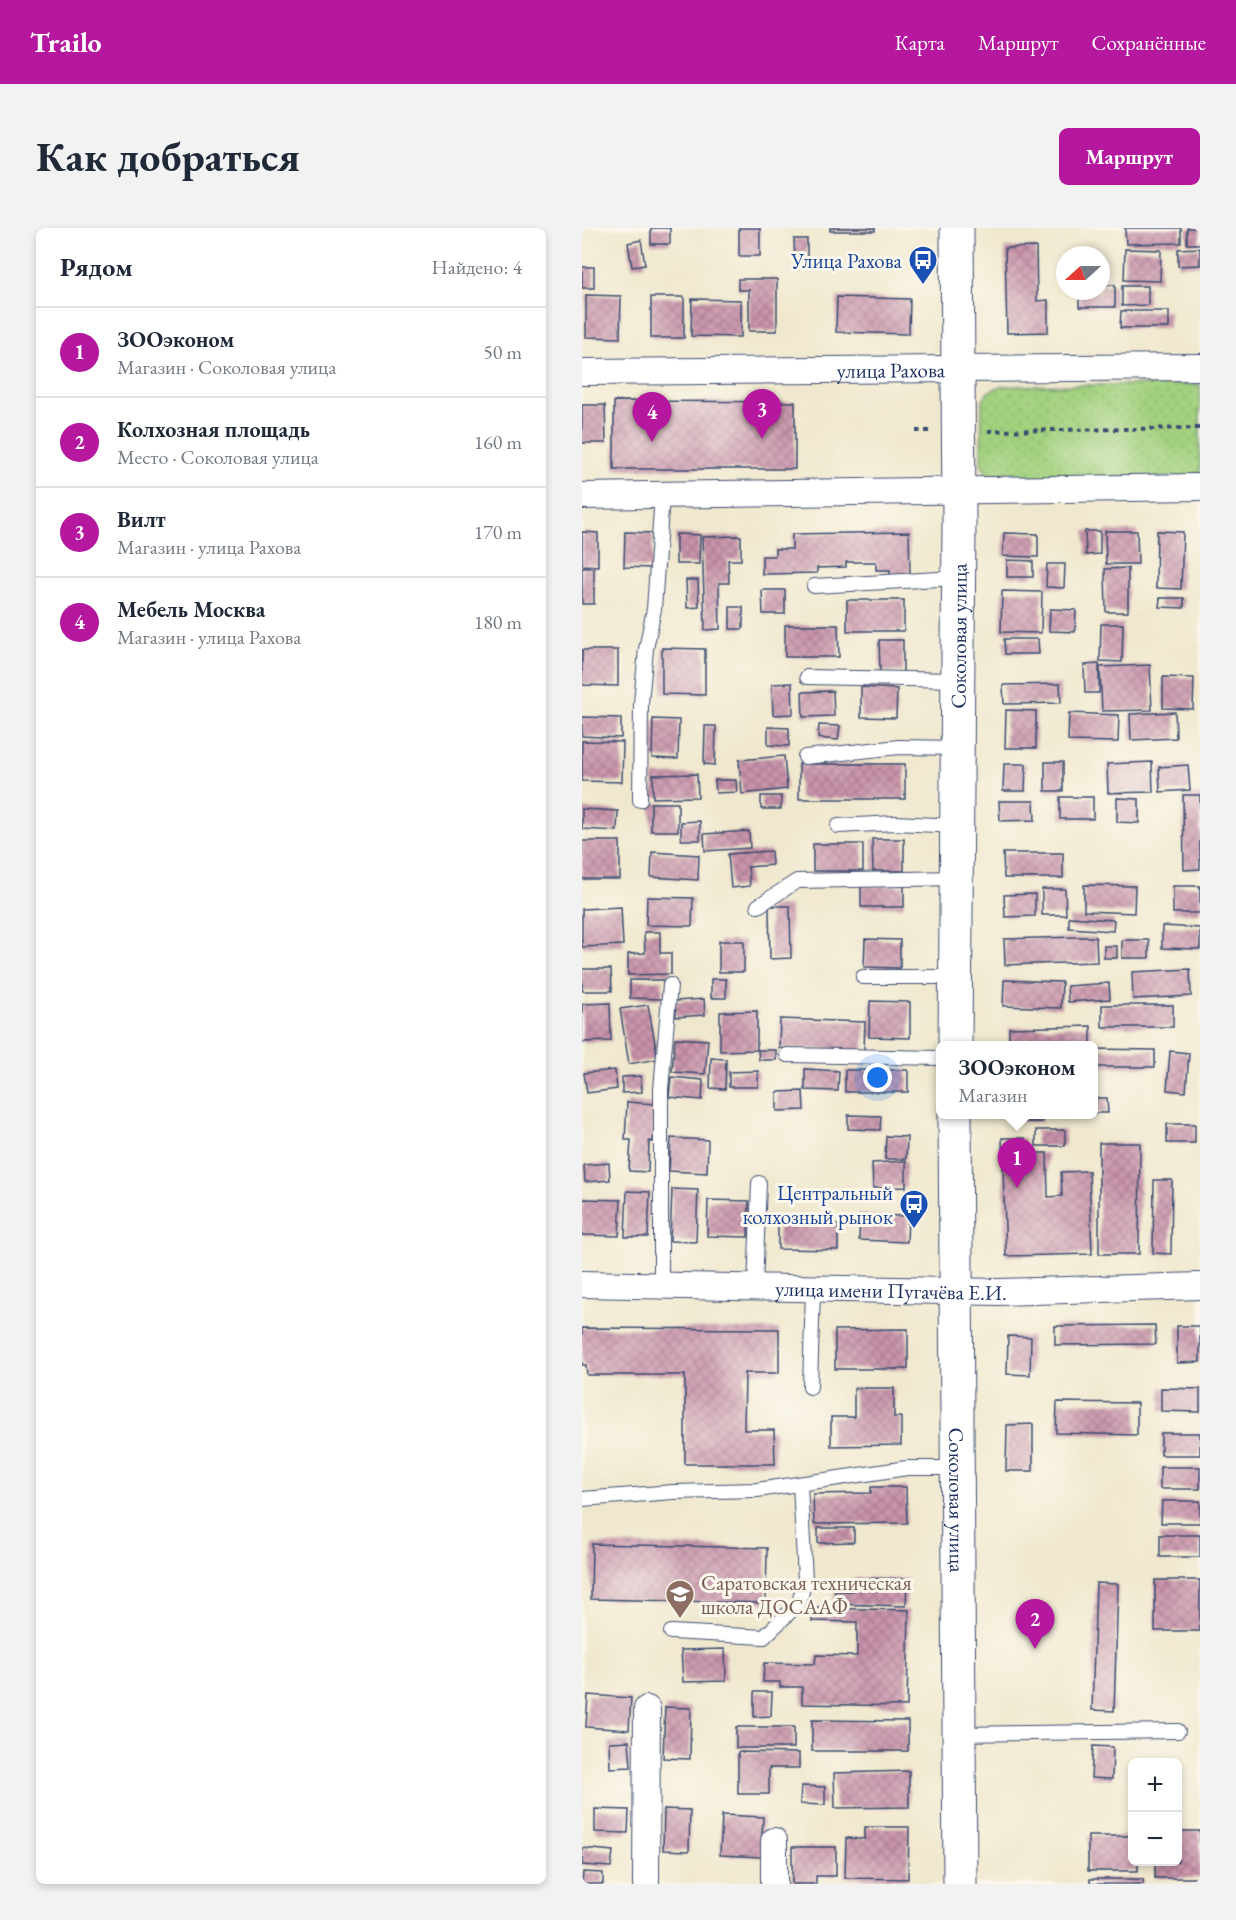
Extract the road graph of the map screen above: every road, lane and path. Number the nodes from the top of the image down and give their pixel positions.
1 (957, 228) edge
2 (1200, 367) edge
3 (956, 368) junction
4 (582, 372) edge
5 (1200, 428) edge
6 (916, 431) dead end
7 (958, 431) junction
8 (1200, 487) edge
9 (958, 491) junction
10 (662, 495) junction
11 (582, 496) edge
12 (957, 578) junction
13 (814, 586) dead end
14 (807, 678) dead end
15 (957, 680) junction
16 (957, 748) junction
17 (804, 757) dead end
18 (639, 800) dead end
19 (838, 826) dead end
20 (957, 826) junction
21 (957, 878) junction
22 (758, 906) dead end
23 (863, 977) dead end
24 (956, 977) junction
25 (670, 986) dead end
26 (955, 1041) edge
27 (787, 1055) dead end
28 (936, 1058) edge
29 (955, 1119) edge
30 (759, 1183) dead end
31 (582, 1284) edge
32 (1200, 1286) edge
33 (661, 1287) junction
34 (755, 1289) junction
35 (813, 1289) junction
36 (955, 1291) junction
37 (810, 1387) dead end
38 (956, 1468) junction
39 (800, 1484) junction
40 (582, 1499) edge
41 (671, 1632) dead end
42 (647, 1709) dead end
43 (1178, 1731) dead end
44 (958, 1734) junction
45 (774, 1841) dead end
46 (646, 1884) edge
47 (774, 1884) edge
48 (960, 1884) edge

1 - 3 main road, Соколовая улица
2 - 3 street, улица Рахова
3 - 4 street, улица Рахова
3 - 7 main road, Соколовая улица
5 - 7 path
6 - 7 path
7 - 9 main road, Соколовая улица
8 - 9 street
9 - 10 street
9 - 12 main road, Соколовая улица
10 - 11 street
10 - 18 lane
12 - 13 lane
12 - 15 main road, Соколовая улица
14 - 15 lane
15 - 16 main road, Соколовая улица
16 - 17 lane
16 - 20 main road, Соколовая улица
19 - 20 lane
20 - 21 main road, Соколовая улица
21 - 22 lane
21 - 24 main road, Соколовая улица
23 - 24 lane
24 - 26 main road, Соколовая улица
25 - 33 lane
27 - 28 lane
29 - 36 main road, Соколовая улица
30 - 34 lane
31 - 33 street, улица имени Пугачёва Е.И.
32 - 36 street, улица имени Пугачёва Е.И.
33 - 34 street, улица имени Пугачёва Е.И.
34 - 35 street, улица имени Пугачёва Е.И.
35 - 36 street, улица имени Пугачёва Е.И.
35 - 37 lane
36 - 38 main road, Соколовая улица
38 - 39 lane
38 - 44 main road, Соколовая улица
39 - 40 lane
39 - 41 lane
42 - 46 street
43 - 44 lane
44 - 48 main road, Соколовая улица
45 - 47 street

